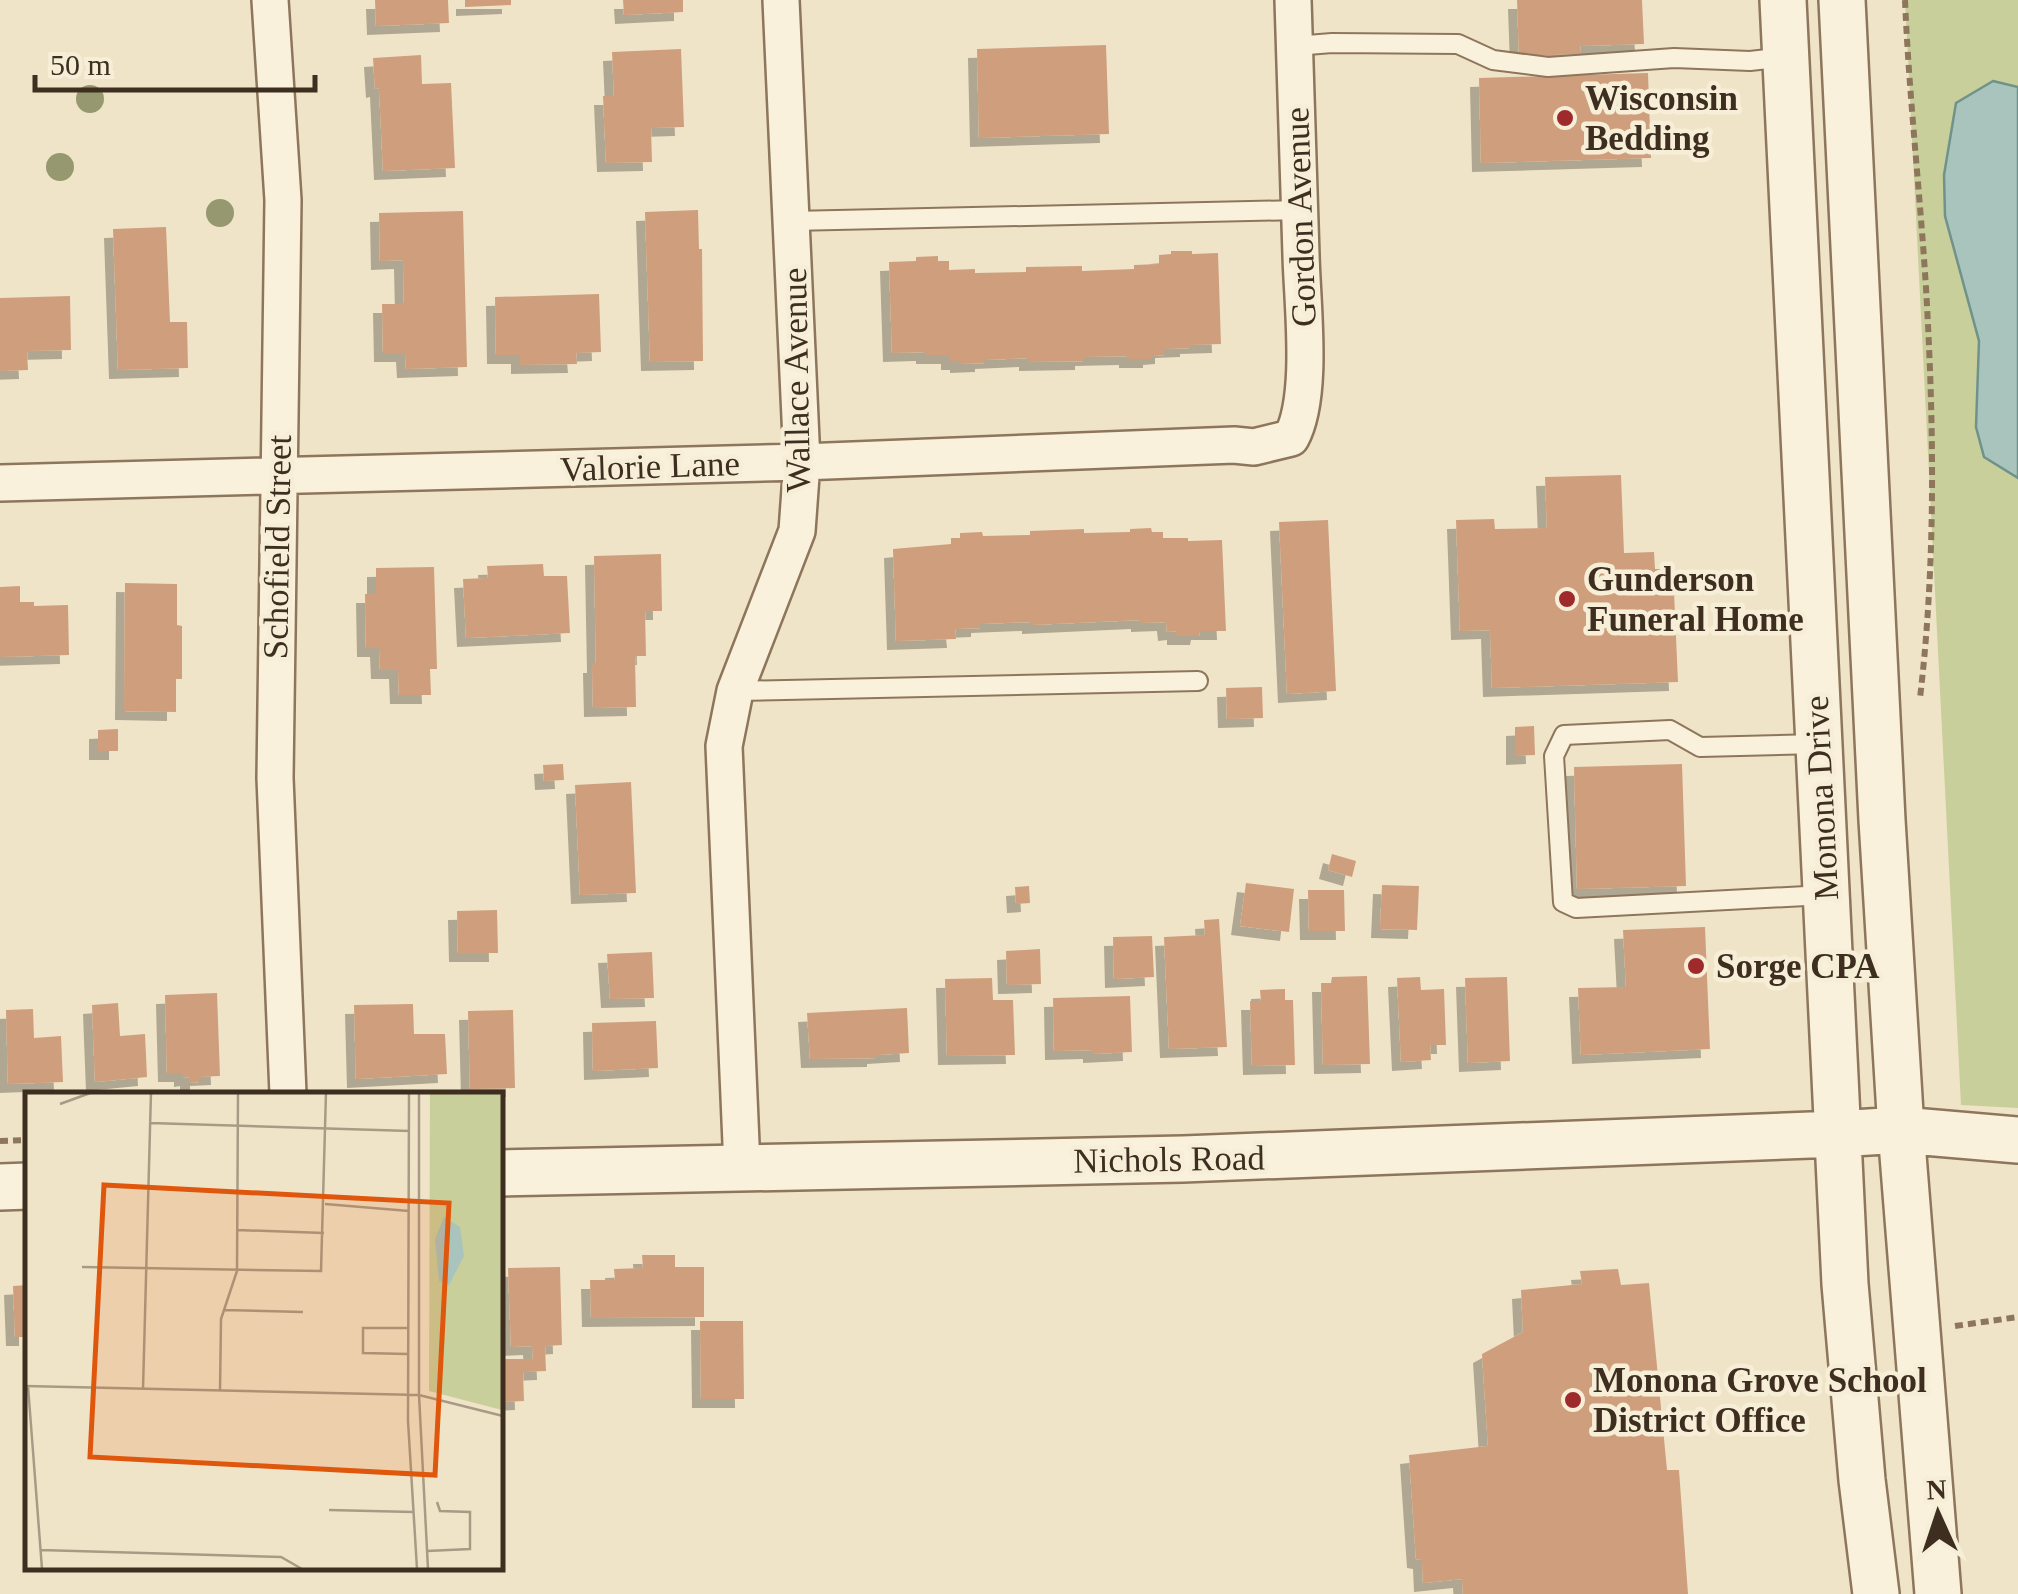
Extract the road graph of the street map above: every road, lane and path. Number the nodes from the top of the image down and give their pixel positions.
1 (270, 0) edge
2 (781, 0) edge
3 (1293, 0) edge
4 (1783, 0) edge
5 (1842, 0) edge
6 (1905, 0) edge
7 (1294, 46) junction
8 (1786, 57) junction
9 (1300, 210) junction
10 (791, 221) junction
11 (1294, 432) joint
12 (802, 462) junction
13 (278, 476) junction
14 (0, 484) edge
15 (1198, 681) dead end
16 (735, 690) junction
17 (1918, 714) dead end
18 (1818, 744) junction
19 (1825, 895) junction
20 (288, 1092) edge
21 (1901, 1130) junction
22 (1837, 1134) junction
23 (25, 1140) edge
24 (2018, 1140) edge
25 (0, 1141) edge
26 (742, 1167) junction
27 (502, 1173) edge
28 (25, 1186) edge
29 (0, 1187) edge
30 (2018, 1318) edge
31 (1948, 1327) dead end
32 (1876, 1594) edge
33 (1938, 1594) edge

1 - 13 street, Schofield Street
2 - 10 street, Wallace Avenue
3 - 7 street, Gordon Avenue
4 - 8 street, Monona Drive
5 - 21 street, Monona Drive
6 - 17 path
7 - 8 lane
7 - 9 street, Gordon Avenue
8 - 18 street, Monona Drive
9 - 10 lane
9 - 11 street, Gordon Avenue
10 - 12 street, Wallace Avenue
11 - 12 street, Valorie Lane
12 - 13 street, Valorie Lane
12 - 16 street, Wallace Avenue
13 - 14 street, Valorie Lane
13 - 20 street, Schofield Street
15 - 16 lane
16 - 26 street, Wallace Avenue
18 - 19 street, Monona Drive
18 - 19 lane
19 - 22 street, Monona Drive
21 - 22 street, Nichols Road
21 - 24 street, Nichols Road
21 - 33 street, Monona Drive
22 - 26 street, Nichols Road
22 - 32 street, Monona Drive
23 - 25 path
26 - 27 street, Nichols Road
28 - 29 street
30 - 31 path

